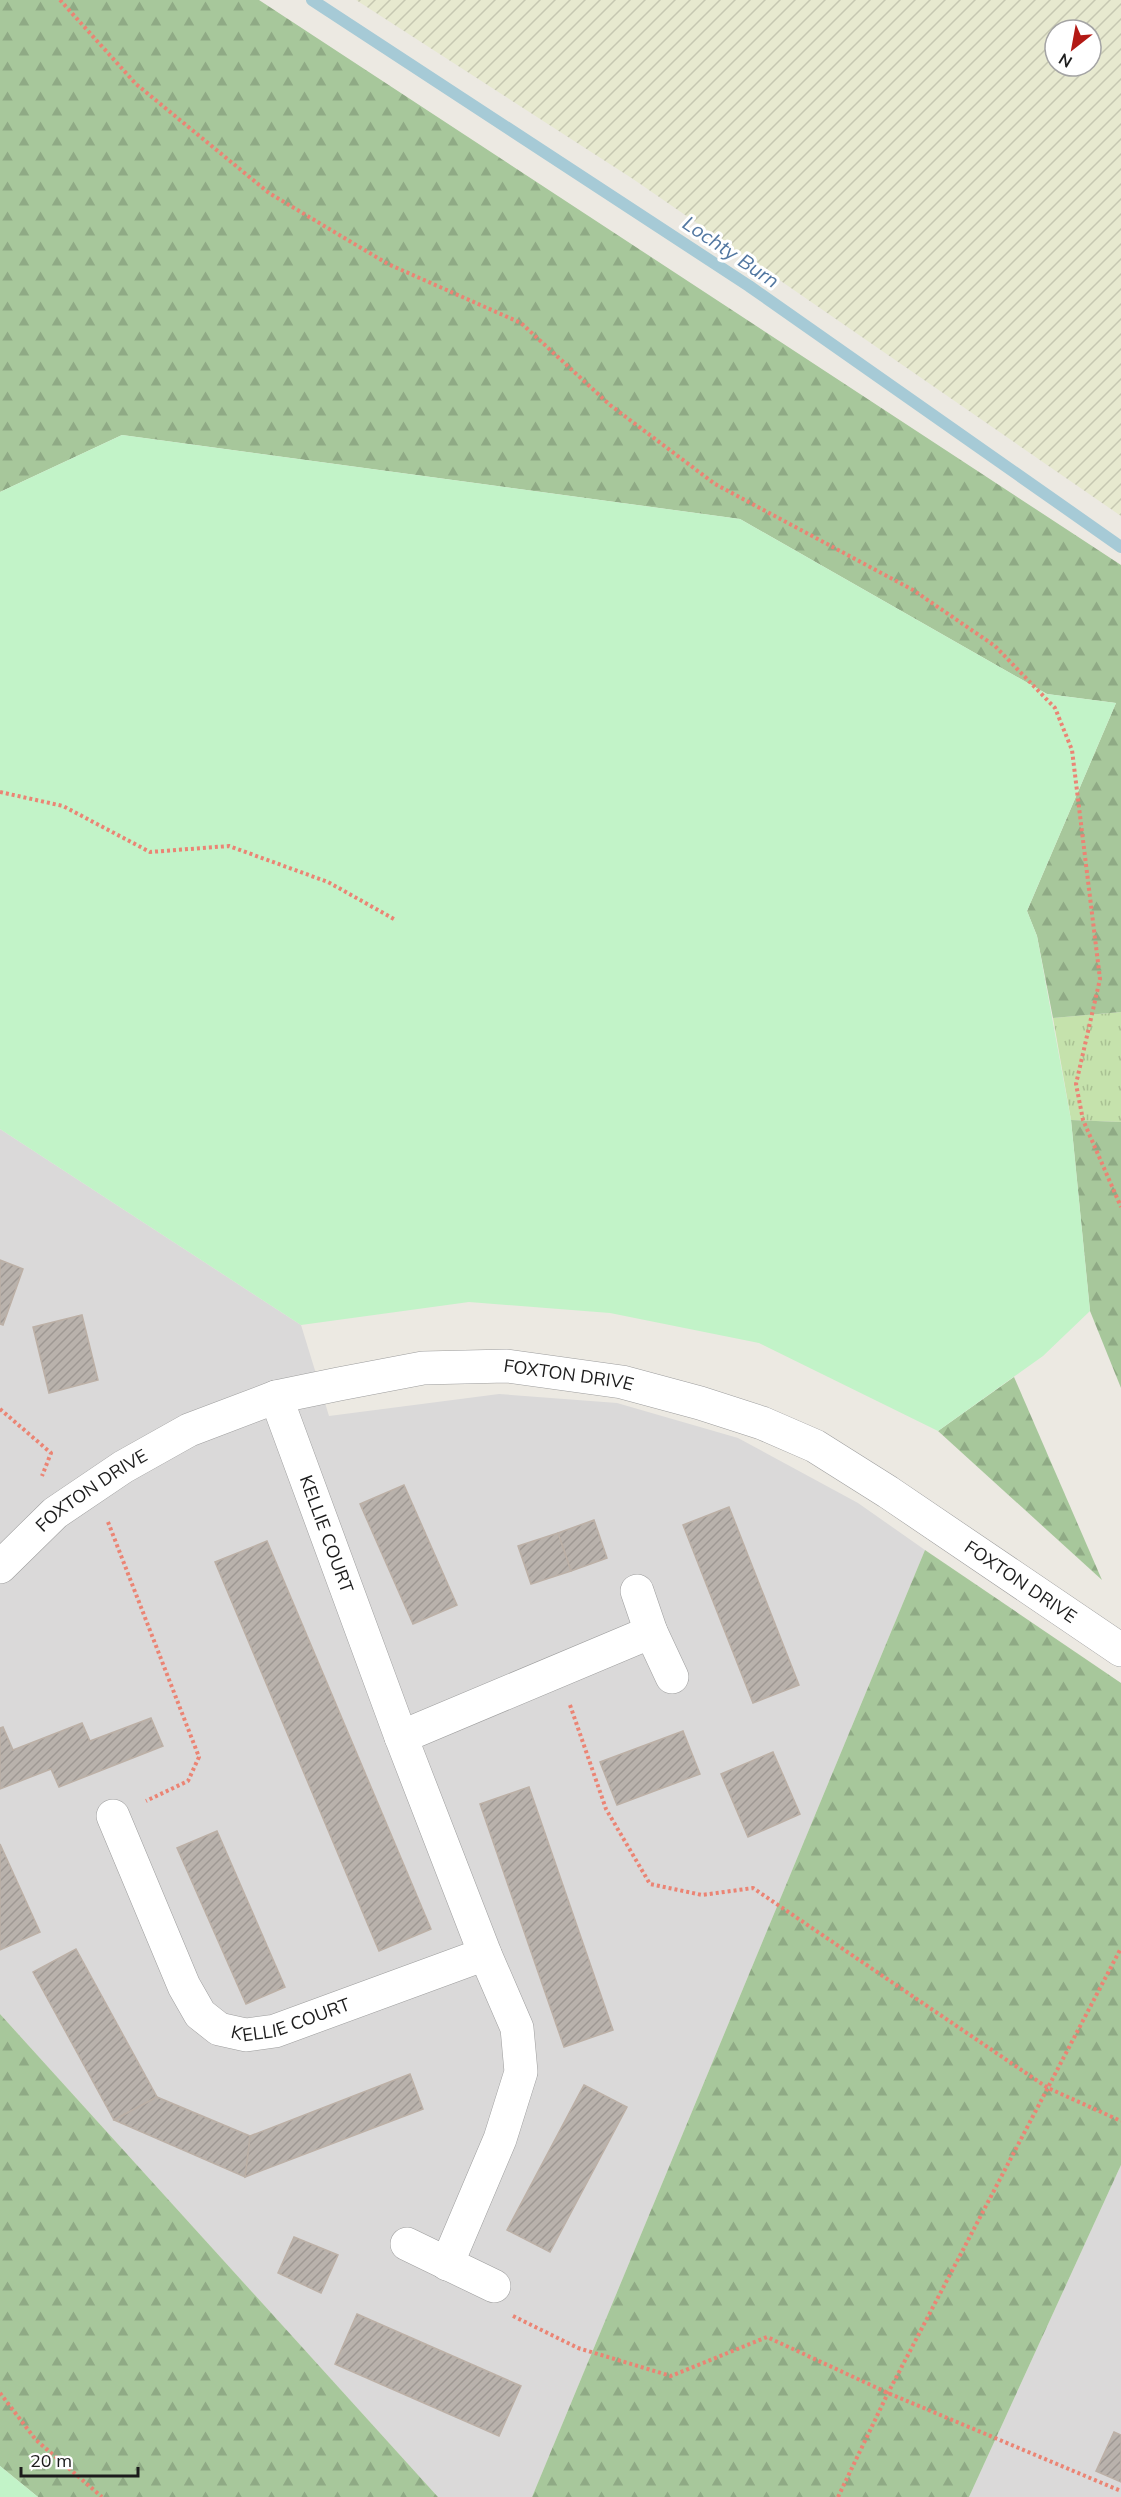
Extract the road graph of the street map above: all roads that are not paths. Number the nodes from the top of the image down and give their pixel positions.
1 (276, 1397) junction
2 (0, 1567) edge
3 (638, 1591) dead end
4 (651, 1632) junction
5 (1121, 1650) edge
6 (672, 1677) dead end
7 (400, 1737) junction
8 (113, 1816) road end
9 (485, 1954) junction
10 (407, 2244) dead end
11 (447, 2264) junction
12 (494, 2286) road end

1 - 2 street, FOXTON DRIVE
1 - 5 street, FOXTON DRIVE
1 - 7 street, KELLIE COURT
3 - 4 street
4 - 6 street
4 - 7 street
7 - 9 street, KELLIE COURT
8 - 9 street, KELLIE COURT
9 - 11 street, KELLIE COURT
10 - 11 street
11 - 12 street

